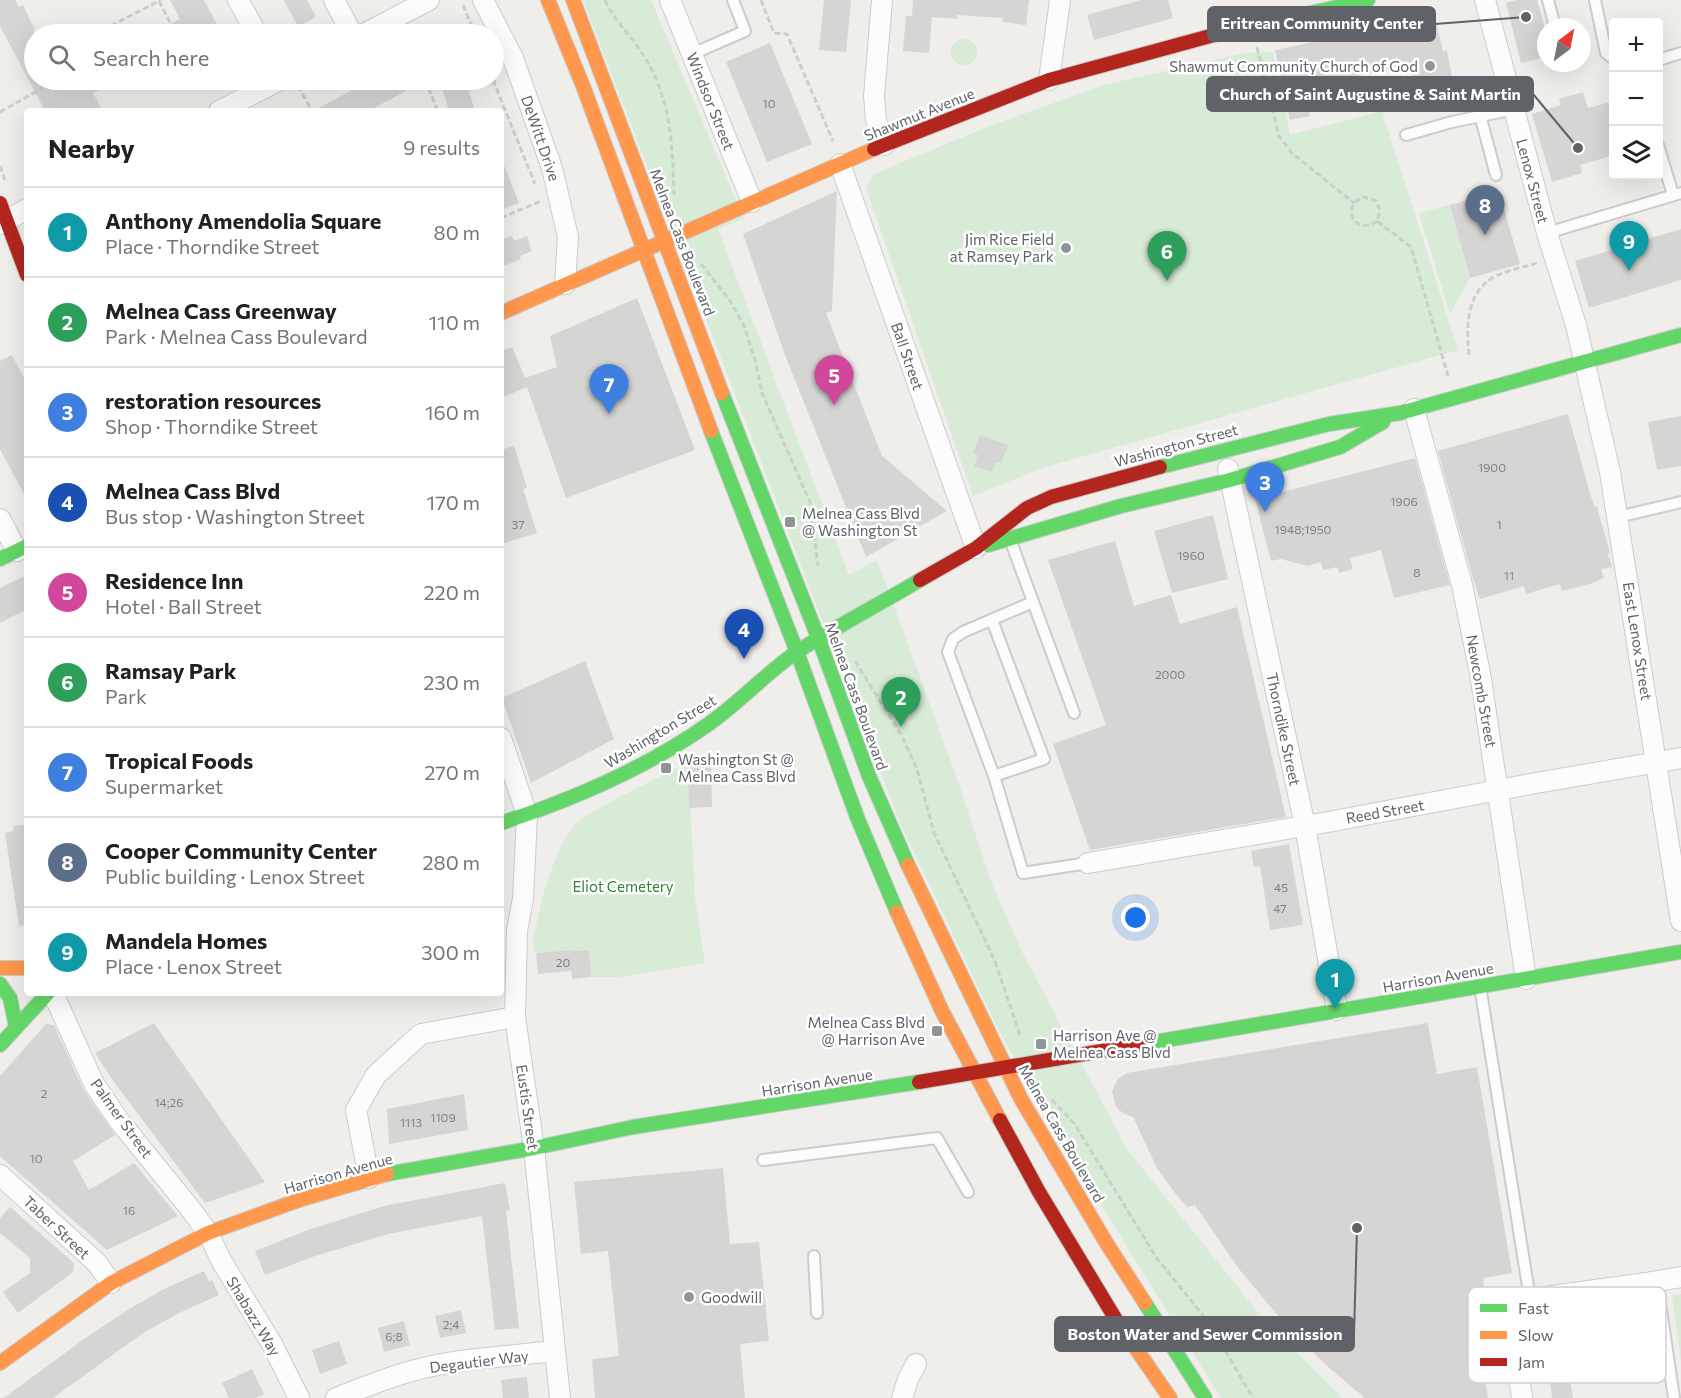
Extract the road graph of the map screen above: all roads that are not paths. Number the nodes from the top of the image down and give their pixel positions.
1 (238, 0) edge
2 (334, 0) edge
3 (429, 0) edge
4 (483, 0) edge
5 (548, 0) edge
6 (573, 0) edge
7 (670, 0) edge
8 (732, 0) edge
9 (882, 0) edge
10 (1060, 0) edge
11 (1368, 0) edge
12 (1485, 0) edge
13 (1548, 0) edge
14 (1595, 0) edge
15 (1553, 18) edge
16 (251, 24) edge
17 (347, 24) edge
18 (383, 24) edge
19 (495, 24) edge
20 (504, 41) edge
21 (1681, 53) edge
22 (692, 54) junction
23 (1609, 55) edge
24 (1663, 59) edge
25 (1049, 80) junction
26 (272, 90) edge
27 (226, 108) edge
28 (1514, 109) junction
29 (1480, 115) junction
30 (1406, 135) dead end
31 (884, 145) junction
32 (1663, 156) edge
33 (840, 164) junction
34 (1496, 175) dead end
35 (1677, 194) edge
36 (752, 202) junction
37 (24, 210) edge
38 (3, 215) edge
39 (1547, 233) junction
40 (665, 240) junction
41 (643, 249) junction
42 (24, 268) edge
43 (565, 284) junction
44 (504, 312) edge
45 (1681, 335) edge
46 (1584, 362) junction
47 (1407, 411) junction
48 (1225, 449) junction
49 (746, 457) junction
50 (724, 464) junction
51 (1230, 480) junction
52 (1681, 502) edge
53 (1618, 517) junction
54 (0, 519) edge
55 (1003, 526) junction
56 (1010, 539) junction
57 (976, 548) junction
58 (15, 552) edge
59 (1033, 602) junction
60 (992, 620) junction
61 (819, 640) junction
62 (797, 652) junction
63 (1074, 713) dead end
64 (504, 747) edge
65 (1681, 759) edge
66 (1656, 763) junction
67 (994, 776) junction
68 (1498, 791) junction
69 (527, 815) junction
70 (504, 822) edge
71 (1305, 826) junction
72 (1088, 863) joint
73 (1681, 921) edge
74 (1681, 952) edge
75 (0, 968) edge
76 (24, 968) edge
77 (1526, 979) junction
78 (0, 984) edge
79 (1480, 986) junction
80 (47, 996) edge
81 (51, 996) edge
82 (1336, 1010) junction
83 (515, 1017) junction
84 (16, 1027) junction
85 (0, 1045) edge
86 (1007, 1068) junction
87 (976, 1073) junction
88 (534, 1148) junction
89 (763, 1160) dead end
90 (0, 1175) edge
91 (369, 1178) junction
92 (968, 1192) dead end
93 (208, 1233) junction
94 (814, 1256) dead end
95 (1681, 1276) edge
96 (1658, 1282) junction
97 (111, 1283) junction
98 (1528, 1287) edge
99 (1620, 1287) edge
100 (1659, 1287) edge
101 (817, 1313) dead end
102 (1666, 1340) edge
103 (555, 1352) junction
104 (0, 1363) edge
105 (916, 1364) dead end
106 (299, 1398) edge
107 (336, 1398) edge
108 (560, 1398) edge
109 (902, 1398) edge
110 (1170, 1398) edge
111 (1205, 1398) edge
112 (1674, 1398) edge

1 - 16 street
2 - 17 street
3 - 18 street
4 - 19 street, DeWitt Drive
5 - 41 main road
6 - 40 main road, Melnea Cass Boulevard
7 - 22 street, Windsor Street
8 - 22 lane
9 - 31 street
10 - 25 street
11 - 25 main road, Shawmut Avenue
12 - 28 street, Lenox Street
13 - 15 lane
14 - 23 lane
20 - 43 street, DeWitt Drive
21 - 24 lane
22 - 36 street, Windsor Street
25 - 31 main road, Shawmut Avenue
26 - 27 street
28 - 29 lane
28 - 39 street, Lenox Street
29 - 30 lane
29 - 34 lane
31 - 33 main road, Shawmut Avenue
32 - 35 lane
33 - 36 main road, Shawmut Avenue
33 - 57 street, Ball Street
35 - 39 lane
36 - 40 main road, Shawmut Avenue
37 - 38 street
38 - 42 main road
39 - 46 street, Lenox Street
40 - 41 main road, Shawmut Avenue
40 - 49 main road, Melnea Cass Boulevard
41 - 43 main road, Shawmut Avenue
41 - 50 main road
43 - 44 main road, Shawmut Avenue
45 - 46 main road, Washington Street
46 - 47 main road, Washington Street
46 - 53 street, East Lenox Street
47 - 48 main road, Washington Street
47 - 51 main road, Washington Street
47 - 68 street, Newcomb Street
48 - 51 street, Thorndike Street
48 - 55 main road, Washington Street
49 - 50 lane
49 - 61 main road, Melnea Cass Boulevard
50 - 62 main road
51 - 56 main road, Washington Street
51 - 71 street, Thorndike Street
52 - 53 lane
53 - 66 street, East Lenox Street
54 - 58 street
55 - 56 lane
55 - 57 main road, Washington Street
56 - 57 main road, Washington Street
56 - 59 lane
57 - 61 main road, Washington Street
59 - 60 lane
59 - 63 lane
60 - 67 lane
60 - 67 lane
61 - 62 main road, Washington Street
61 - 86 main road, Melnea Cass Boulevard
62 - 69 main road, Washington Street
62 - 87 main road
64 - 69 street
65 - 66 street, Reed Street
66 - 68 street, Reed Street
66 - 73 street, East Lenox Street
67 - 72 lane
68 - 71 street, Reed Street
68 - 77 street, Newcomb Street
69 - 70 main road, Washington Street
69 - 83 street, Eustis Street
71 - 72 street, Reed Street
71 - 82 street, Thorndike Street
74 - 77 main road, Harrison Avenue
75 - 76 main road
77 - 79 main road, Harrison Avenue
78 - 84 main road
79 - 82 main road, Harrison Avenue
79 - 98 lane
80 - 84 main road
81 - 93 street, Palmer Street
82 - 86 main road, Harrison Avenue
83 - 88 street, Eustis Street
83 - 91 street
84 - 85 main road
86 - 87 main road, Harrison Avenue
86 - 111 main road, Melnea Cass Boulevard
87 - 88 main road, Harrison Avenue
87 - 110 main road
88 - 91 main road, Harrison Avenue
88 - 103 street, Eustis Street
89 - 92 lane
90 - 97 street, Taber Street
91 - 93 main road, Harrison Avenue
93 - 97 main road, Harrison Avenue
93 - 106 street, Shabazz Way
94 - 101 lane
95 - 96 street
96 - 99 street
96 - 100 lane
97 - 104 main road, Harrison Avenue
102 - 112 lane
103 - 107 street, Degautier Way
103 - 108 street, Eustis Street
105 - 109 street

